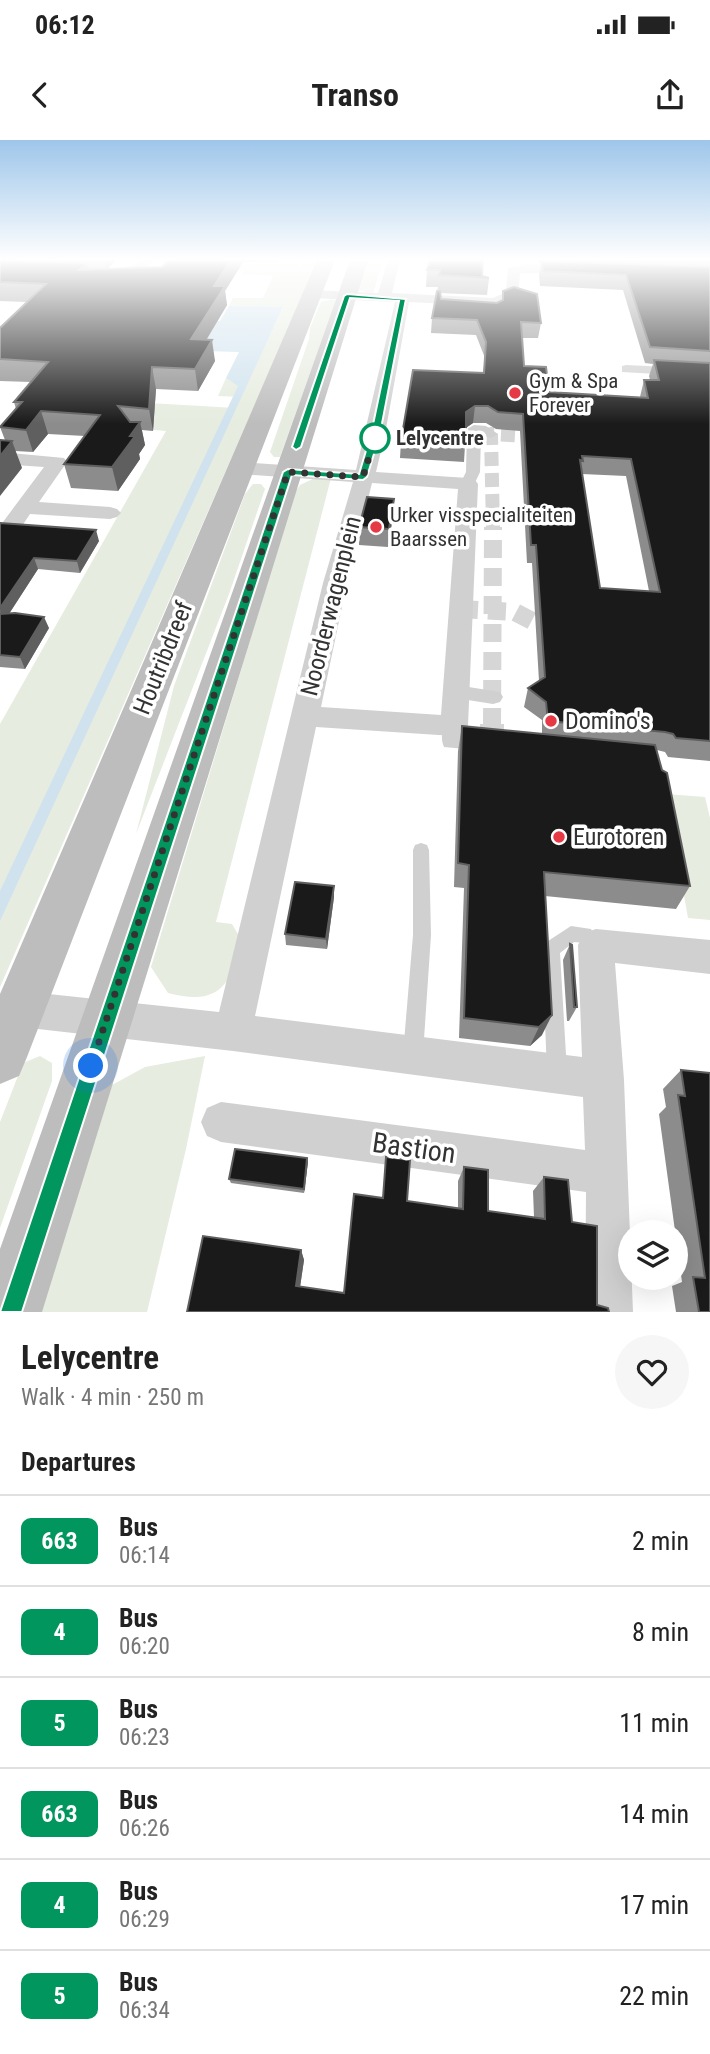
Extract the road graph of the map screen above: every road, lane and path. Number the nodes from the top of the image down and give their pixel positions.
1 (303, 315) edge
2 (341, 315) edge
3 (400, 315) edge
4 (626, 369) dead end
5 (710, 373) edge
6 (491, 434) dead end
7 (0, 458) edge
8 (240, 468) junction
9 (288, 472) junction
10 (363, 477) junction
11 (468, 484) junction
12 (24, 506) junction
13 (110, 513) dead end
14 (10, 527) edge
15 (456, 692) junction
16 (493, 697) dead end
17 (305, 716) junction
18 (454, 726) junction
19 (506, 745) edge
20 (421, 850) dead end
21 (591, 940) junction
22 (710, 957) edge
23 (20, 1009) junction
24 (107, 1017) junction
25 (233, 1032) junction
26 (413, 1055) junction
27 (0, 1057) edge
28 (557, 1074) junction
29 (604, 1080) junction
30 (221, 1122) dead end
31 (607, 1174) junction
32 (10, 1312) edge
33 (609, 1312) edge

1 - 8 main road, Houtribdreef
2 - 9 main road
3 - 10 street, Noorderwagenplein
4 - 5 street
6 - 11 street
7 - 12 street
8 - 9 street
8 - 23 main road, Houtribdreef
9 - 10 street
9 - 24 main road
10 - 11 street
10 - 17 street, Noorderwagenplein
11 - 15 street
12 - 13 street
12 - 14 street
15 - 16 street
15 - 18 street
17 - 18 street
17 - 25 street, Noorderwagenplein
18 - 19 street
20 - 26 lane
21 - 22 street
21 - 28 lane
21 - 29 street
23 - 24 street
23 - 27 main road, Houtribdreef
24 - 25 street
24 - 32 main road
25 - 26 street
26 - 28 street
28 - 29 street
29 - 31 street
30 - 31 street, Bastion
31 - 33 street

